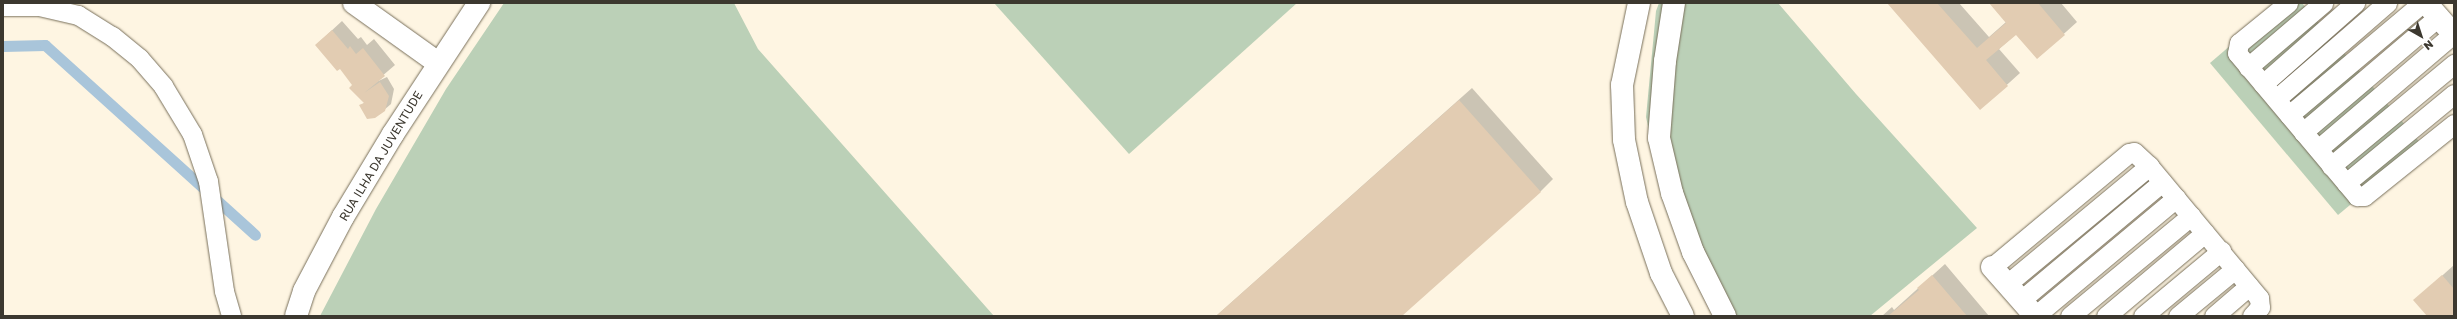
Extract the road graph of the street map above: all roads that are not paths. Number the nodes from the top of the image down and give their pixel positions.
1 (354, 3) edge
2 (479, 3) edge
3 (1639, 3) edge
4 (1674, 3) edge
5 (2288, 3) edge
6 (2323, 3) edge
7 (2355, 3) edge
8 (2387, 3) edge
9 (2422, 3) edge
10 (3, 6) edge
11 (2432, 10) edge
12 (2454, 35) edge
13 (438, 63) junction
14 (2454, 64) edge
15 (2248, 67) junction
16 (2263, 84) junction
17 (2454, 94) edge
18 (2276, 99) junction
19 (2289, 115) junction
20 (2454, 124) edge
21 (2303, 132) junction
22 (2318, 149) junction
23 (2149, 166) junction
24 (2331, 166) junction
25 (2162, 182) junction
26 (2346, 183) junction
27 (2176, 198) junction
28 (2191, 216) junction
29 (2205, 233) junction
30 (2221, 251) junction
31 (1992, 267) joint
32 (2235, 268) junction
33 (2249, 286) junction
34 (2025, 304) edge
35 (231, 316) edge
36 (296, 316) edge
37 (1683, 316) edge
38 (1725, 316) edge
39 (2070, 316) edge
40 (2106, 316) edge
41 (2143, 316) edge
42 (2178, 316) edge
43 (2214, 316) edge
44 (2252, 316) edge

1 - 13 street
2 - 13 street, RUA ILHA DA JUVENTUDE
3 - 37 street
4 - 38 street
5 - 15 lane
6 - 15 lane
7 - 16 lane
8 - 18 lane
9 - 19 lane
10 - 35 lane
11 - 12 street
11 - 21 lane
12 - 22 lane
13 - 36 street, RUA ILHA DA JUVENTUDE
14 - 24 lane
15 - 16 lane
16 - 18 lane
17 - 26 lane
18 - 19 lane
19 - 21 lane
20 - 26 lane
21 - 22 lane
22 - 24 lane
23 - 25 lane
23 - 31 lane
23 - 34 lane
24 - 26 lane
25 - 27 lane
25 - 34 lane
27 - 28 lane
27 - 34 lane
28 - 29 lane
28 - 39 lane
29 - 30 lane
29 - 40 lane
30 - 32 lane
30 - 41 lane
31 - 34 street
32 - 33 lane
32 - 42 lane
33 - 43 lane
33 - 44 lane

